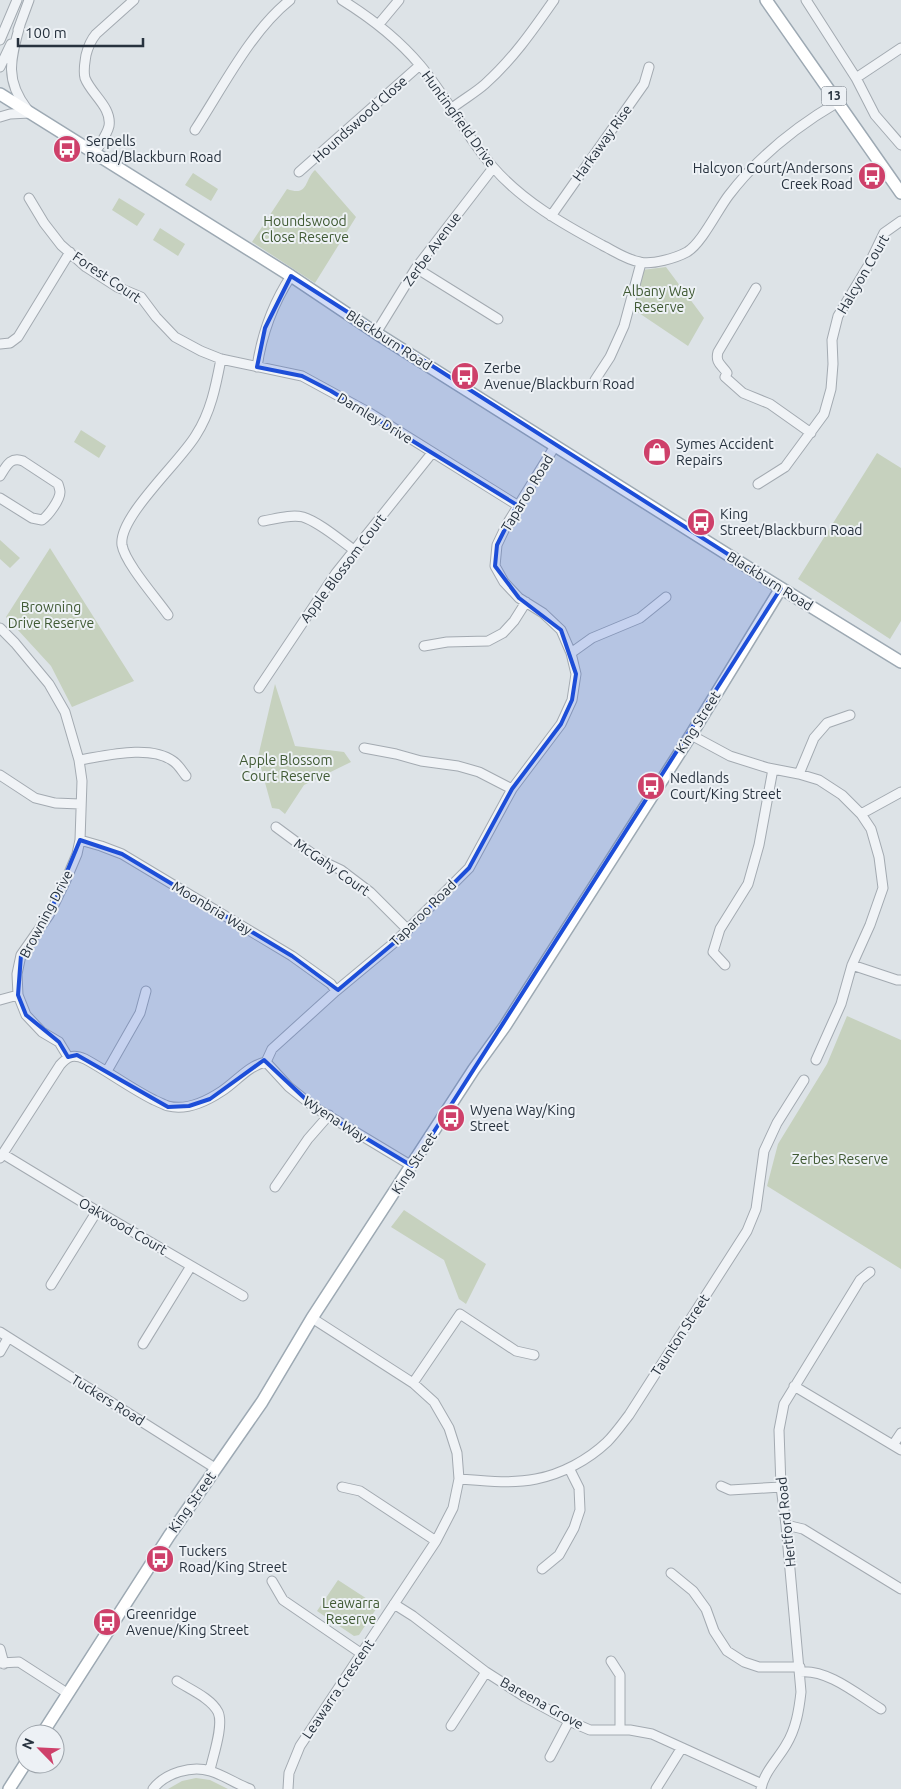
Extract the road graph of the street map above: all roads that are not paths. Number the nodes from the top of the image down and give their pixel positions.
1 (17, 0) edge
2 (30, 0) edge
3 (134, 0) edge
4 (290, 0) edge
5 (342, 0) edge
6 (399, 0) edge
7 (554, 0) edge
8 (766, 0) edge
9 (806, 0) edge
10 (379, 24) junction
11 (20, 25) junction
12 (0, 38) edge
13 (901, 48) edge
14 (420, 65) junction
15 (0, 67) edge
16 (649, 68) dead end
17 (856, 78) junction
18 (0, 94) edge
19 (838, 102) junction
20 (451, 109) junction
21 (30, 113) junction
22 (0, 117) edge
23 (195, 130) dead end
24 (901, 145) edge
25 (95, 153) junction
26 (493, 168) junction
27 (299, 172) dead end
28 (901, 193) edge
29 (30, 198) dead end
30 (551, 216) junction
31 (901, 221) edge
32 (70, 252) junction
33 (641, 263) junction
34 (416, 268) junction
35 (291, 276) junction
36 (756, 288) dead end
37 (498, 319) dead end
38 (376, 332) junction
39 (0, 344) edge
40 (221, 359) junction
41 (257, 367) junction
42 (595, 380) dead end
43 (811, 432) junction
44 (556, 446) junction
45 (432, 453) junction
46 (0, 476) edge
47 (758, 484) dead end
48 (0, 498) edge
49 (517, 505) junction
50 (263, 521) dead end
51 (354, 550) junction
52 (781, 588) junction
53 (666, 596) dead end
54 (526, 602) junction
55 (168, 615) dead end
56 (0, 628) edge
57 (424, 646) dead end
58 (571, 652) junction
59 (901, 662) edge
60 (260, 688) dead end
61 (850, 715) dead end
62 (691, 735) junction
63 (364, 748) dead end
64 (79, 760) junction
65 (773, 769) junction
66 (799, 774) junction
67 (0, 775) edge
68 (186, 776) dead end
69 (512, 788) junction
70 (901, 792) edge
71 (80, 804) junction
72 (861, 814) junction
73 (276, 826) dead end
74 (80, 840) junction
75 (408, 930) junction
76 (726, 965) dead end
77 (852, 965) junction
78 (901, 980) edge
79 (146, 991) dead end
80 (336, 991) junction
81 (18, 995) junction
82 (0, 1000) edge
83 (68, 1057) junction
84 (816, 1060) dead end
85 (266, 1062) junction
86 (107, 1071) junction
87 (804, 1080) dead end
88 (329, 1115) junction
89 (1, 1156) edge
90 (412, 1166) junction
91 (276, 1187) dead end
92 (97, 1211) junction
93 (191, 1266) junction
94 (870, 1272) dead end
95 (52, 1285) dead end
96 (243, 1296) dead end
97 (312, 1318) junction
98 (0, 1332) edge
99 (8, 1338) junction
100 (143, 1344) dead end
101 (0, 1352) edge
102 (534, 1355) dead end
103 (413, 1383) junction
104 (794, 1386) junction
105 (901, 1433) edge
106 (897, 1447) edge
107 (215, 1468) junction
108 (569, 1468) junction
109 (459, 1479) junction
110 (721, 1486) dead end
111 (342, 1487) dead end
112 (781, 1487) junction
113 (786, 1525) junction
114 (436, 1541) junction
115 (542, 1569) dead end
116 (671, 1573) dead end
117 (272, 1581) dead end
118 (901, 1589) edge
119 (394, 1604) junction
120 (0, 1649) edge
121 (362, 1654) junction
122 (611, 1661) dead end
123 (2, 1664) edge
124 (800, 1670) junction
125 (486, 1672) junction
126 (177, 1680) dead end
127 (68, 1693) junction
128 (881, 1709) dead end
129 (569, 1720) junction
130 (48, 1724) edge
131 (451, 1726) dead end
132 (620, 1730) junction
133 (681, 1749) junction
134 (550, 1757) dead end
135 (210, 1770) junction
136 (19, 1774) edge
137 (761, 1787) edge
138 (9, 1789) edge
139 (153, 1789) edge
140 (250, 1789) edge
141 (288, 1789) edge
142 (656, 1789) edge

1 - 12 street
2 - 11 street
3 - 25 street
4 - 23 street
5 - 10 street, Huntingfield Drive
6 - 10 street
7 - 20 street
8 - 19 main road, 13
9 - 17 street
10 - 14 street, Huntingfield Drive
11 - 15 street
11 - 21 street, Blackburn Road
13 - 17 street
14 - 20 street, Huntingfield Drive
14 - 27 street, Houndswood Close
16 - 30 street, Harkaway Rise
17 - 24 street
18 - 21 main road, Blackburn Road
19 - 28 main road, 13
19 - 33 street, Huntingfield Drive
20 - 26 street, Huntingfield Drive
21 - 22 street
21 - 25 main road, Blackburn Road
25 - 35 main road, Blackburn Road
26 - 30 street, Huntingfield Drive
26 - 34 street, Zerbe Avenue
29 - 32 street, Forest Court
30 - 33 street, Huntingfield Drive
31 - 43 street, Halcyon Court
32 - 39 street
32 - 40 street, Forest Court
33 - 42 street
34 - 37 street
34 - 38 street, Zerbe Avenue
35 - 38 main road, Blackburn Road
35 - 41 street
36 - 43 street
38 - 44 main road, Blackburn Road
40 - 41 street, Darnley Drive
40 - 55 street
41 - 45 street, Darnley Drive
43 - 47 street, Halcyon Court
44 - 49 street, Taparoo Road
44 - 52 main road, Blackburn Road
45 - 49 street, Darnley Drive
45 - 51 street, Apple Blossom Court
46 - 48 street
49 - 54 street, Taparoo Road
50 - 51 street
51 - 60 street, Apple Blossom Court
52 - 59 main road, Blackburn Road
52 - 62 main road, King Street
53 - 58 street
54 - 57 street
54 - 58 street, Taparoo Road
56 - 64 street, Browning Drive
58 - 69 street, Taparoo Road
61 - 66 street
62 - 65 street
62 - 90 main road, King Street
63 - 69 street
64 - 68 street
64 - 71 street, Browning Drive
65 - 66 street
65 - 76 street
66 - 72 street
67 - 71 street
69 - 75 street, Taparoo Road
70 - 72 street
71 - 74 street, Browning Drive
72 - 77 street
73 - 75 street, McGahy Court
74 - 80 street, Moonbria Way
74 - 81 street, Browning Drive
75 - 80 street, Taparoo Road
77 - 78 street
77 - 84 street
79 - 86 street
80 - 85 street, Taparoo Road
81 - 82 street
81 - 83 street, Browning Drive
83 - 86 street, Taparoo Road
83 - 89 street
85 - 86 street, Taparoo Road
85 - 88 street, Wyena Way
87 - 108 street, Taunton Street
88 - 90 street, Wyena Way
88 - 91 street
89 - 92 street, Oakwood Court
90 - 97 main road, King Street
92 - 93 street, Oakwood Court
92 - 95 street
93 - 96 street, Oakwood Court
93 - 100 street
94 - 104 street, Hertford Road
97 - 103 street, Leawarra Crescent
97 - 107 main road, King Street
98 - 99 street, Tuckers Road
99 - 101 street
99 - 107 street, Tuckers Road
102 - 103 street
103 - 109 street, Leawarra Crescent
104 - 106 street
104 - 112 street, Hertford Road
105 - 106 street
107 - 127 main road, King Street
108 - 109 street, Taunton Street
108 - 115 street
109 - 114 street, Leawarra Crescent
110 - 112 street
111 - 114 street
112 - 113 street, Hertford Road
113 - 118 street
113 - 124 street, Hertford Road
114 - 119 street, Leawarra Crescent
116 - 124 street
117 - 121 street
119 - 121 street, Leawarra Crescent
119 - 125 street, Bareena Grove
120 - 123 street
121 - 141 street, Leawarra Crescent
122 - 132 street
123 - 127 street
124 - 128 street
124 - 137 street, Hertford Road
125 - 129 street, Bareena Grove
125 - 131 street
126 - 135 street
127 - 130 main road, King Street
129 - 132 street, Bareena Grove
129 - 134 street
132 - 133 street, Bareena Grove
133 - 137 street, Bareena Grove
133 - 142 street
135 - 139 street
135 - 140 street
136 - 138 main road

